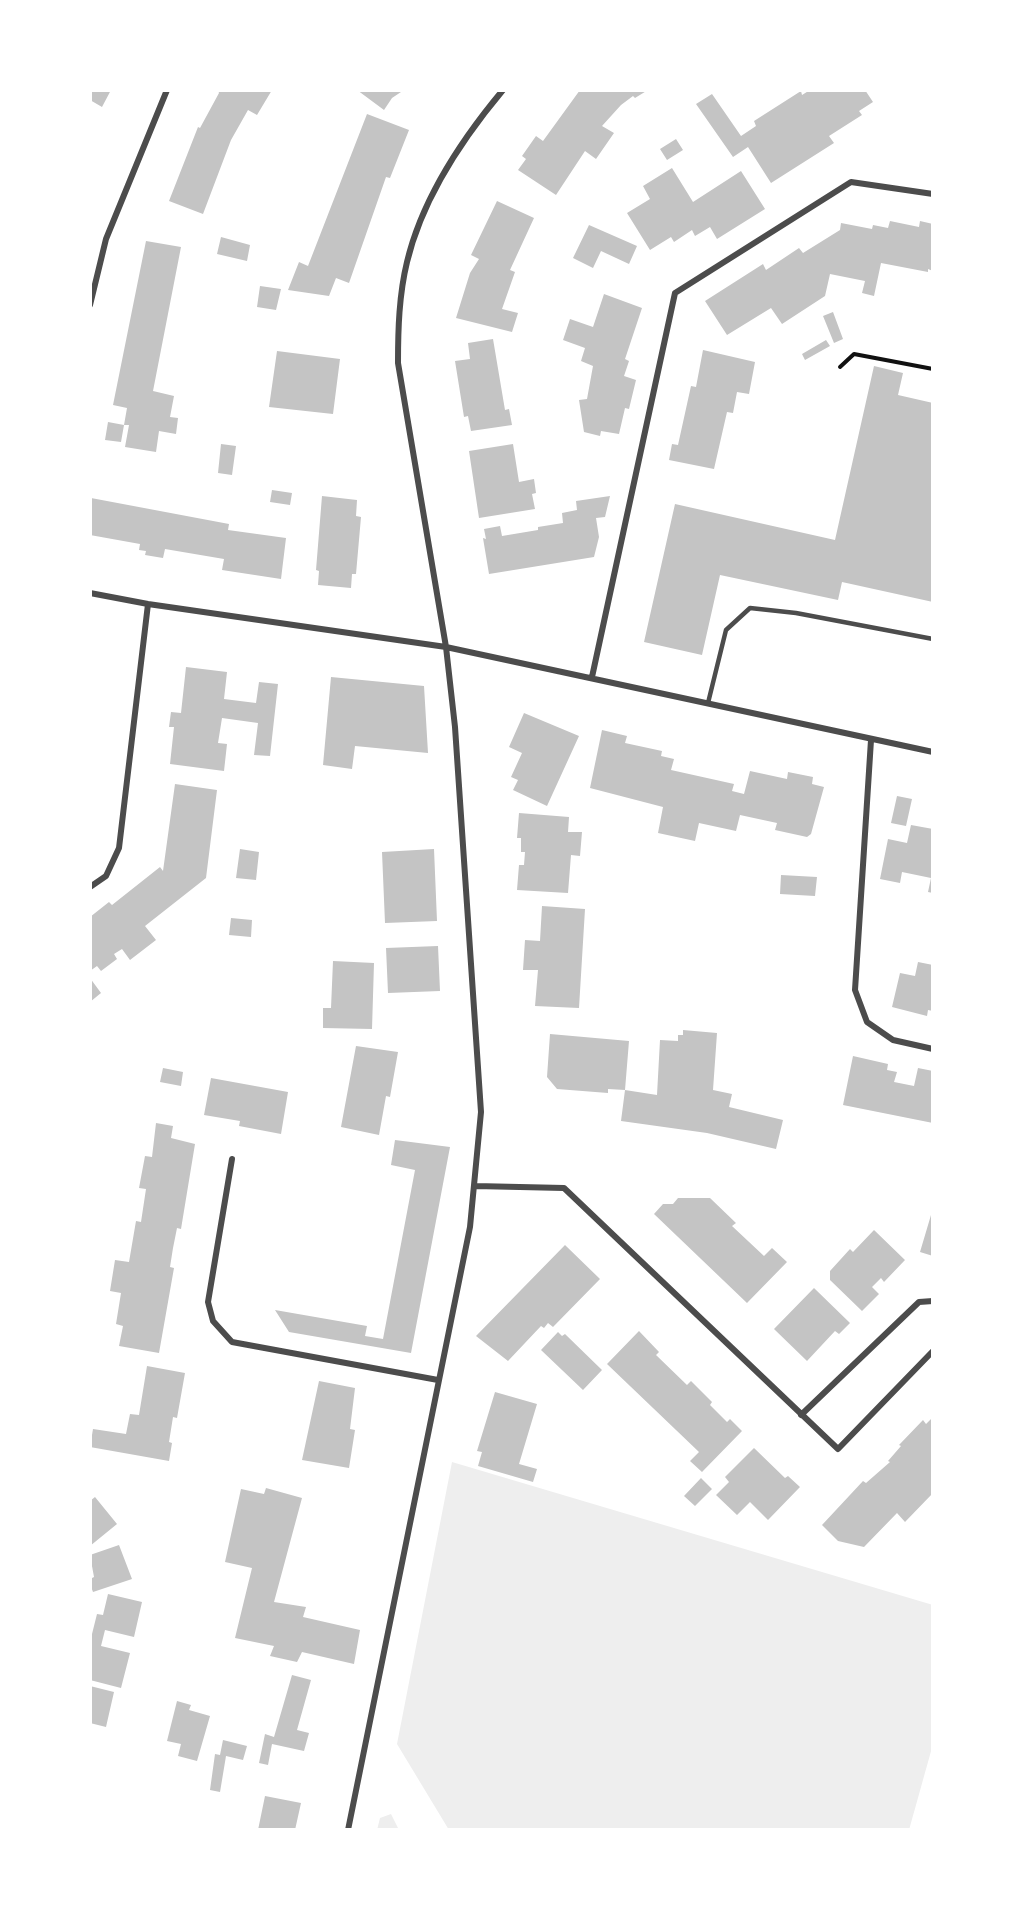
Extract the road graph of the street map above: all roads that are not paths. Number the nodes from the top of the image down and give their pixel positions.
1 (167, 90) edge
2 (503, 90) edge
3 (933, 194) edge
4 (90, 305) edge
5 (90, 593) edge
6 (148, 604) junction
7 (933, 639) edge
8 (446, 647) junction
9 (592, 677) junction
10 (708, 704) junction
11 (871, 740) junction
12 (933, 752) edge
13 (90, 887) edge
14 (933, 1049) edge
15 (232, 1159) dead end
16 (475, 1186) junction
17 (933, 1301) edge
18 (933, 1351) edge
19 (438, 1380) junction
20 (801, 1415) junction
21 (348, 1830) edge

1 - 4 street
2 - 8 street
3 - 9 street
5 - 6 street
6 - 8 street
6 - 13 street
7 - 10 lane
8 - 9 street
8 - 16 street
9 - 10 street
10 - 11 street
11 - 12 street
11 - 14 street
15 - 19 street
16 - 19 street
16 - 20 street
17 - 20 street
18 - 20 street
19 - 21 street

